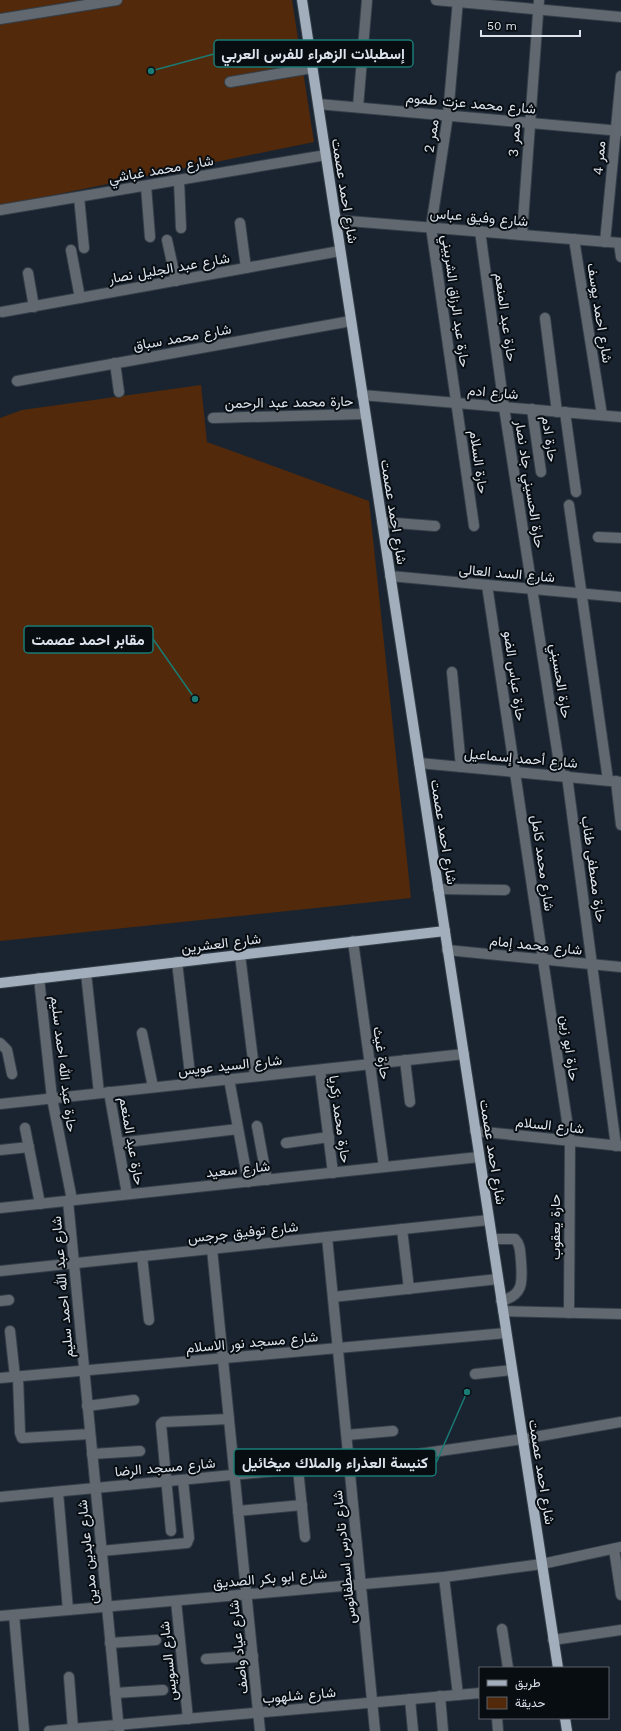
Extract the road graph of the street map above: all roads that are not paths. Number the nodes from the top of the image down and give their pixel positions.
1 (117, 0) edge
2 (302, 0) edge
3 (367, 0) edge
4 (436, 0) edge
5 (458, 1) edge
6 (538, 5) edge
7 (621, 17) edge
8 (0, 19) edge
9 (312, 68) junction
10 (621, 76) edge
11 (230, 82) dead end
12 (318, 104) junction
13 (358, 107) junction
14 (448, 115) junction
15 (530, 122) junction
16 (618, 130) edge
17 (326, 155) junction
18 (179, 180) junction
19 (146, 186) junction
20 (79, 197) junction
21 (0, 210) edge
22 (336, 220) junction
23 (240, 223) dead end
24 (431, 227) junction
25 (181, 228) dead end
26 (480, 231) junction
27 (522, 235) junction
28 (150, 237) dead end
29 (574, 239) junction
30 (167, 240) dead end
31 (606, 242) junction
32 (620, 243) edge
33 (84, 248) dead end
34 (71, 250) dead end
35 (340, 251) junction
36 (621, 257) edge
37 (246, 268) junction
38 (28, 273) dead end
39 (176, 281) junction
40 (80, 298) junction
41 (34, 307) junction
42 (2, 312) dead end
43 (545, 318) dead end
44 (351, 321) junction
45 (115, 363) junction
46 (17, 381) dead end
47 (119, 392) dead end
48 (362, 395) junction
49 (456, 402) junction
50 (504, 407) junction
51 (532, 409) junction
52 (561, 412) junction
53 (365, 414) junction
54 (602, 415) junction
55 (621, 417) edge
56 (213, 418) dead end
57 (541, 472) dead end
58 (576, 492) dead end
59 (569, 505) dead end
60 (382, 522) junction
61 (435, 526) dead end
62 (474, 526) dead end
63 (598, 537) dead end
64 (621, 538) edge
65 (390, 576) junction
66 (487, 585) junction
67 (532, 590) junction
68 (582, 594) junction
69 (621, 597) edge
70 (452, 672) dead end
71 (419, 763) junction
72 (461, 766) junction
73 (515, 771) junction
74 (564, 776) junction
75 (615, 781) edge
76 (621, 825) edge
77 (438, 889) junction
78 (505, 890) dead end
79 (444, 931) junction
80 (353, 941) junction
81 (447, 950) junction
82 (240, 955) junction
83 (543, 959) junction
84 (177, 962) junction
85 (592, 964) junction
86 (621, 967) edge
87 (86, 973) junction
88 (39, 978) junction
89 (0, 983) edge
90 (142, 1033) dead end
91 (0, 1043) edge
92 (464, 1054) junction
93 (405, 1060) junction
94 (369, 1064) junction
95 (320, 1070) junction
96 (12, 1074) dead end
97 (255, 1076) junction
98 (229, 1079) junction
99 (191, 1083) junction
100 (153, 1087) junction
101 (104, 1093) junction
102 (52, 1098) junction
103 (410, 1102) dead end
104 (0, 1104) edge
105 (257, 1126) dead end
106 (25, 1128) dead end
107 (238, 1129) junction
108 (475, 1131) junction
109 (329, 1137) junction
110 (570, 1141) junction
111 (118, 1143) junction
112 (286, 1143) dead end
113 (619, 1146) edge
114 (29, 1147) junction
115 (0, 1150) edge
116 (479, 1157) junction
117 (384, 1167) junction
118 (333, 1173) junction
119 (267, 1180) junction
120 (248, 1182) junction
121 (127, 1194) junction
122 (70, 1200) junction
123 (40, 1204) junction
124 (0, 1208) edge
125 (489, 1220) junction
126 (402, 1229) junction
127 (327, 1237) junction
128 (492, 1239) junction
129 (212, 1249) junction
130 (142, 1256) junction
131 (73, 1264) junction
132 (0, 1272) edge
133 (498, 1279) junction
134 (409, 1289) junction
135 (333, 1297) junction
136 (501, 1301) junction
137 (503, 1311) junction
138 (569, 1313) junction
139 (621, 1314) edge
140 (149, 1320) dead end
141 (10, 1331) dead end
142 (506, 1333) junction
143 (338, 1348) junction
144 (223, 1358) junction
145 (512, 1370) junction
146 (84, 1371) junction
147 (475, 1374) dead end
148 (16, 1377) junction
149 (0, 1378) edge
150 (134, 1400) dead end
151 (87, 1406) junction
152 (229, 1419) junction
153 (621, 1422) edge
154 (393, 1431) dead end
155 (90, 1434) junction
156 (346, 1435) junction
157 (523, 1439) junction
158 (140, 1451) dead end
159 (92, 1454) junction
160 (349, 1464) junction
161 (298, 1469) junction
162 (235, 1475) junction
163 (184, 1480) junction
164 (166, 1481) junction
165 (95, 1488) junction
166 (58, 1492) junction
167 (0, 1497) edge
168 (302, 1505) junction
169 (238, 1511) junction
170 (171, 1531) dead end
171 (305, 1537) dead end
172 (617, 1548) edge
173 (101, 1551) junction
174 (542, 1564) junction
175 (444, 1577) junction
176 (361, 1584) junction
177 (247, 1594) junction
178 (621, 1595) edge
179 (176, 1601) junction
180 (107, 1607) junction
181 (68, 1610) junction
182 (14, 1615) junction
183 (0, 1616) edge
184 (502, 1629) dead end
185 (621, 1630) edge
186 (156, 1640) dead end
187 (554, 1640) junction
188 (110, 1643) junction
189 (253, 1656) junction
190 (206, 1659) dead end
191 (508, 1667) edge
192 (558, 1667) edge
193 (69, 1677) dead end
194 (163, 1690) dead end
195 (115, 1693) junction
196 (479, 1693) edge
197 (458, 1695) junction
198 (440, 1696) junction
199 (410, 1699) junction
200 (372, 1702) junction
201 (259, 1712) junction
202 (188, 1719) junction
203 (497, 1719) edge
204 (565, 1719) edge
205 (119, 1728) edge
206 (77, 1729) edge
207 (24, 1731) edge
208 (49, 1731) edge
209 (260, 1731) edge
210 (375, 1731) edge
211 (413, 1731) edge
212 (443, 1731) edge
213 (498, 1731) edge
214 (567, 1731) edge

1 - 8 street
2 - 9 main road, شارع احمد عصمت
3 - 13 street
4 - 5 street
5 - 6 street
5 - 14 street, ممر 2
6 - 7 street
6 - 15 street, ممر 3
9 - 11 street
9 - 12 main road, شارع احمد عصمت
10 - 16 street, ممر 4
12 - 13 street, شارع محمد عزت طموم
12 - 17 main road, شارع احمد عصمت
13 - 14 street, شارع محمد عزت طموم
14 - 15 street, شارع محمد عزت طموم
14 - 24 street, ممر 2
15 - 16 street, شارع محمد عزت طموم
15 - 27 street, ممر 3
16 - 31 street, ممر 4
17 - 18 street, شارع محمد غباشي
17 - 22 main road, شارع احمد عصمت
18 - 19 street, شارع محمد غباشي
18 - 25 street
19 - 20 street, شارع محمد غباشي
19 - 28 street
20 - 21 street, شارع محمد غباشي
20 - 33 street
22 - 24 street, شارع وفيق عباس
22 - 35 main road, شارع احمد عصمت
23 - 37 street
24 - 26 street, شارع وفيق عباس
24 - 49 street, حارة عبد الرزاق الشربيني
26 - 27 street, شارع وفيق عباس
26 - 50 street, حارة عبد المنعم
27 - 29 street, شارع وفيق عباس
29 - 31 street, شارع وفيق عباس
29 - 54 street, شارع احمد يوسف
30 - 39 street
31 - 32 street, شارع وفيق عباس
32 - 36 street
34 - 40 street
35 - 37 street, شارع عبد الجليل نصار
35 - 44 main road, شارع احمد عصمت
37 - 39 street, شارع عبد الجليل نصار
38 - 41 street
39 - 40 street, شارع عبد الجليل نصار
40 - 41 street, شارع عبد الجليل نصار
41 - 42 street, شارع عبد الجليل نصار
43 - 52 street
44 - 45 street, شارع محمد سباق
44 - 48 main road, شارع احمد عصمت
45 - 46 street, شارع محمد سباق
45 - 47 street
48 - 49 street, شارع ادم
48 - 53 main road, شارع احمد عصمت
49 - 50 street, شارع ادم
49 - 62 street, حارة السلام
50 - 51 street, شارع ادم
50 - 67 street, حارة الحسيني جاد نصار
51 - 52 street, شارع ادم
51 - 57 street, حارة ادم
52 - 54 street, شارع ادم
52 - 58 street
53 - 56 street, حارة محمد عبد الرحمن
53 - 60 main road, شارع احمد عصمت
54 - 55 street, شارع ادم
59 - 68 street
60 - 61 street
60 - 65 main road, شارع احمد عصمت
63 - 64 street
65 - 66 street, شارع السد العالى
65 - 71 main road, شارع احمد عصمت
66 - 67 street, شارع السد العالى
66 - 73 street, حارة عباس الضو
67 - 68 street, شارع السد العالى
67 - 74 street, حارة الحسيني
68 - 69 street, شارع السد العالى
68 - 75 street
70 - 72 street
71 - 72 street, شارع أحمد إسماعيل
71 - 77 main road, شارع احمد عصمت
72 - 73 street, شارع أحمد إسماعيل
73 - 74 street, شارع أحمد إسماعيل
73 - 83 street, شارع محمد كامل
74 - 75 street, شارع أحمد إسماعيل
74 - 85 street, حارة مصطفى طناب
75 - 76 street
77 - 78 street
77 - 79 main road, شارع احمد عصمت
79 - 80 main road, شارع العشرين
79 - 81 main road, شارع احمد عصمت
80 - 82 main road, شارع العشرين
80 - 94 street, حارة غيث
81 - 83 street, شارع محمد إمام
81 - 92 main road, شارع احمد عصمت
82 - 84 main road, شارع العشرين
82 - 97 street
83 - 85 street, شارع محمد إمام
83 - 110 street, حارة ابو زين
84 - 87 main road, شارع العشرين
84 - 99 street
85 - 86 street, شارع محمد إمام
85 - 113 street, حارة مصطفى طناب
87 - 88 main road, شارع العشرين
87 - 101 street, حارة عبد المنعم
88 - 89 main road, شارع العشرين
88 - 102 street, حارة عبد الله احمد سليم
90 - 100 street
91 - 96 street
92 - 93 street, شارع السيد عويس
92 - 108 main road, شارع احمد عصمت
93 - 94 street, شارع السيد عويس
93 - 103 street
94 - 95 street, شارع السيد عويس
94 - 117 street, حارة غيث
95 - 97 street, شارع السيد عويس
95 - 109 street, حارة محمد زكريا
97 - 98 street, شارع السيد عويس
98 - 99 street, شارع السيد عويس
98 - 107 street
99 - 100 street, شارع السيد عويس
100 - 101 street, شارع السيد عويس
101 - 102 street, شارع السيد عويس
101 - 111 street, حارة عبد المنعم
102 - 104 street, شارع السيد عويس
102 - 122 street, حارة عبد الله احمد سليم
105 - 119 street
106 - 114 street
107 - 111 street
107 - 120 street
108 - 110 street, شارع السلام
108 - 116 main road, شارع احمد عصمت
109 - 112 street
109 - 118 street, حارة محمد زكريا
110 - 113 street, شارع السلام
110 - 138 street, حارة يعقوب
111 - 121 street, حارة عبد المنعم
114 - 115 street
114 - 123 street
116 - 117 street, شارع سعيد
116 - 125 main road, شارع احمد عصمت
117 - 118 street, شارع سعيد
118 - 119 street, شارع سعيد
119 - 120 street, شارع سعيد
120 - 121 street, شارع سعيد
121 - 122 street, شارع سعيد
122 - 123 street, شارع سعيد
122 - 131 street, شارع عبد الله احمد سليم
123 - 124 street, شارع سعيد
125 - 126 street, شارع توفيق جرجس
125 - 128 main road, شارع احمد عصمت
126 - 127 street, شارع توفيق جرجس
126 - 134 street
127 - 129 street, شارع توفيق جرجس
127 - 135 street, شارع تادرس اسطفانوس
128 - 133 main road, شارع احمد عصمت
128 - 136 street
129 - 130 street, شارع توفيق جرجس
129 - 144 street, شارع عياد واصف
130 - 131 street, شارع توفيق جرجس
130 - 140 street
131 - 132 street, شارع توفيق جرجس
131 - 146 street, شارع عبد الله احمد سليم
133 - 134 street
133 - 136 main road, شارع احمد عصمت
134 - 135 street
135 - 143 street, شارع تادرس اسطفانوس
136 - 137 main road, شارع احمد عصمت
137 - 138 street
137 - 142 main road, شارع احمد عصمت
138 - 139 street
141 - 148 street
142 - 143 street, شارع مسجد نور الاسلام
142 - 145 main road, شارع احمد عصمت
143 - 144 street, شارع مسجد نور الاسلام
143 - 156 street, شارع تادرس اسطفانوس
144 - 146 street, شارع مسجد نور الاسلام
144 - 152 street, شارع عياد واصف
145 - 147 street
145 - 157 main road, شارع احمد عصمت
146 - 148 street, شارع مسجد نور الاسلام
146 - 151 street, شارع عابدين مدين
148 - 149 street, شارع مسجد نور الاسلام
148 - 155 street
150 - 151 street
151 - 155 street, شارع عابدين مدين
152 - 162 street, شارع عياد واصف
152 - 164 street
153 - 157 street, شارع مسجد الرضا
154 - 156 street
155 - 159 street, شارع عابدين مدين
156 - 160 street, شارع تادرس اسطفانوس
157 - 160 street, شارع مسجد الرضا
157 - 174 main road, شارع احمد عصمت
158 - 159 street
159 - 165 street, شارع عابدين مدين
160 - 161 street, شارع مسجد الرضا
160 - 176 street, شارع تادرس اسطفانوس
161 - 162 street, شارع مسجد الرضا
161 - 168 street
162 - 163 street, شارع مسجد الرضا
162 - 169 street, شارع عياد واصف
163 - 164 street, شارع مسجد الرضا
163 - 173 street
164 - 165 street, شارع مسجد الرضا
164 - 170 street
165 - 166 street, شارع مسجد الرضا
165 - 173 street, شارع عابدين مدين
166 - 167 street, شارع مسجد الرضا
166 - 181 street
168 - 169 street
168 - 171 street
169 - 177 street, شارع عياد واصف
172 - 174 street, شارع ابو بكر الصديق
172 - 178 street
173 - 180 street, شارع عابدين مدين
174 - 175 street, شارع ابو بكر الصديق
174 - 187 main road, شارع احمد عصمت
175 - 176 street, شارع ابو بكر الصديق
175 - 197 street
176 - 177 street, شارع ابو بكر الصديق
176 - 200 street, شارع تادرس اسطفانوس
177 - 179 street, شارع ابو بكر الصديق
177 - 189 street, شارع عياد واصف
179 - 180 street, شارع ابو بكر الصديق
179 - 202 street, شارع السويس
180 - 181 street, شارع ابو بكر الصديق
180 - 188 street, شارع عابدين مدين
181 - 182 street, شارع ابو بكر الصديق
182 - 183 street, شارع ابو بكر الصديق
182 - 207 street
184 - 191 street
185 - 187 street
186 - 188 street
187 - 192 main road, شارع احمد عصمت
188 - 195 street, شارع عابدين مدين
189 - 190 street
189 - 201 street, شارع عياد واصف
193 - 206 street
194 - 195 street
195 - 205 street, شارع عابدين مدين
196 - 197 street, شارع شلهوب
197 - 198 street, شارع شلهوب
198 - 199 street, شارع شلهوب
198 - 212 street
199 - 200 street, شارع شلهوب
199 - 211 street
200 - 201 street, شارع شلهوب
200 - 210 street, شارع تادرس اسطفانوس
201 - 202 street, شارع شلهوب
201 - 209 street, شارع عياد واصف
202 - 205 street, شارع شلهوب
203 - 213 street
204 - 214 main road
205 - 206 street, شارع شلهوب
206 - 208 street, شارع شلهوب

